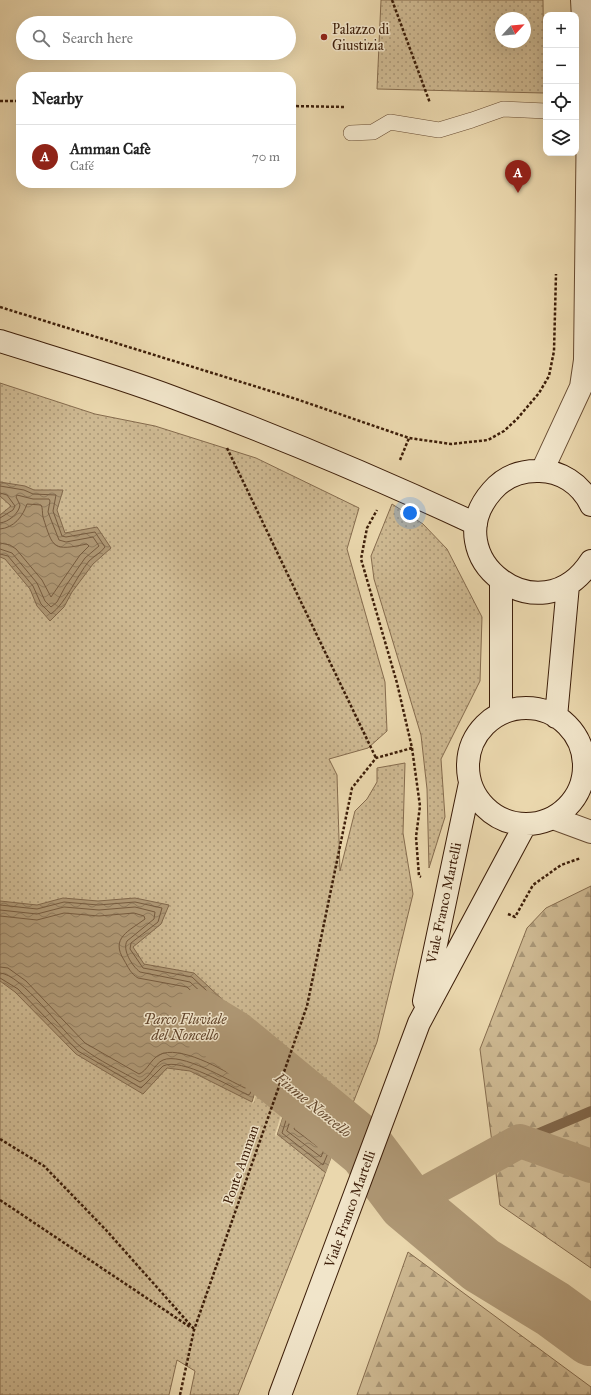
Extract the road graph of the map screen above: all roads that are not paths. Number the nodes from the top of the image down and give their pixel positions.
1 (582, 0) edge
2 (582, 110) edge
3 (543, 111) edge
4 (351, 133) dead end
5 (0, 341) edge
6 (542, 471) junction
7 (590, 496) edge
8 (476, 524) junction
9 (591, 561) edge
10 (501, 582) junction
11 (568, 585) junction
12 (501, 713) junction
13 (556, 717) junction
14 (587, 764) edge
15 (470, 783) junction
16 (553, 818) junction
17 (525, 825) junction
18 (591, 832) edge
19 (419, 1023) junction
20 (280, 1395) edge

1 - 2 main road
2 - 6 main road
3 - 4 lane
5 - 8 main road
6 - 7 main road
6 - 8 main road
8 - 10 main road
9 - 11 main road
10 - 11 main road
10 - 12 main road
11 - 13 main road
12 - 13 main road, Viale Franco Martelli
12 - 15 main road, Viale Franco Martelli
13 - 14 main road, Viale Franco Martelli
14 - 16 main road, Viale Franco Martelli
15 - 17 main road, Viale Franco Martelli
15 - 19 main road, Viale Franco Martelli
16 - 17 main road, Viale Franco Martelli
16 - 18 main road
17 - 19 main road, Viale Franco Martelli
19 - 20 main road, Viale Franco Martelli

